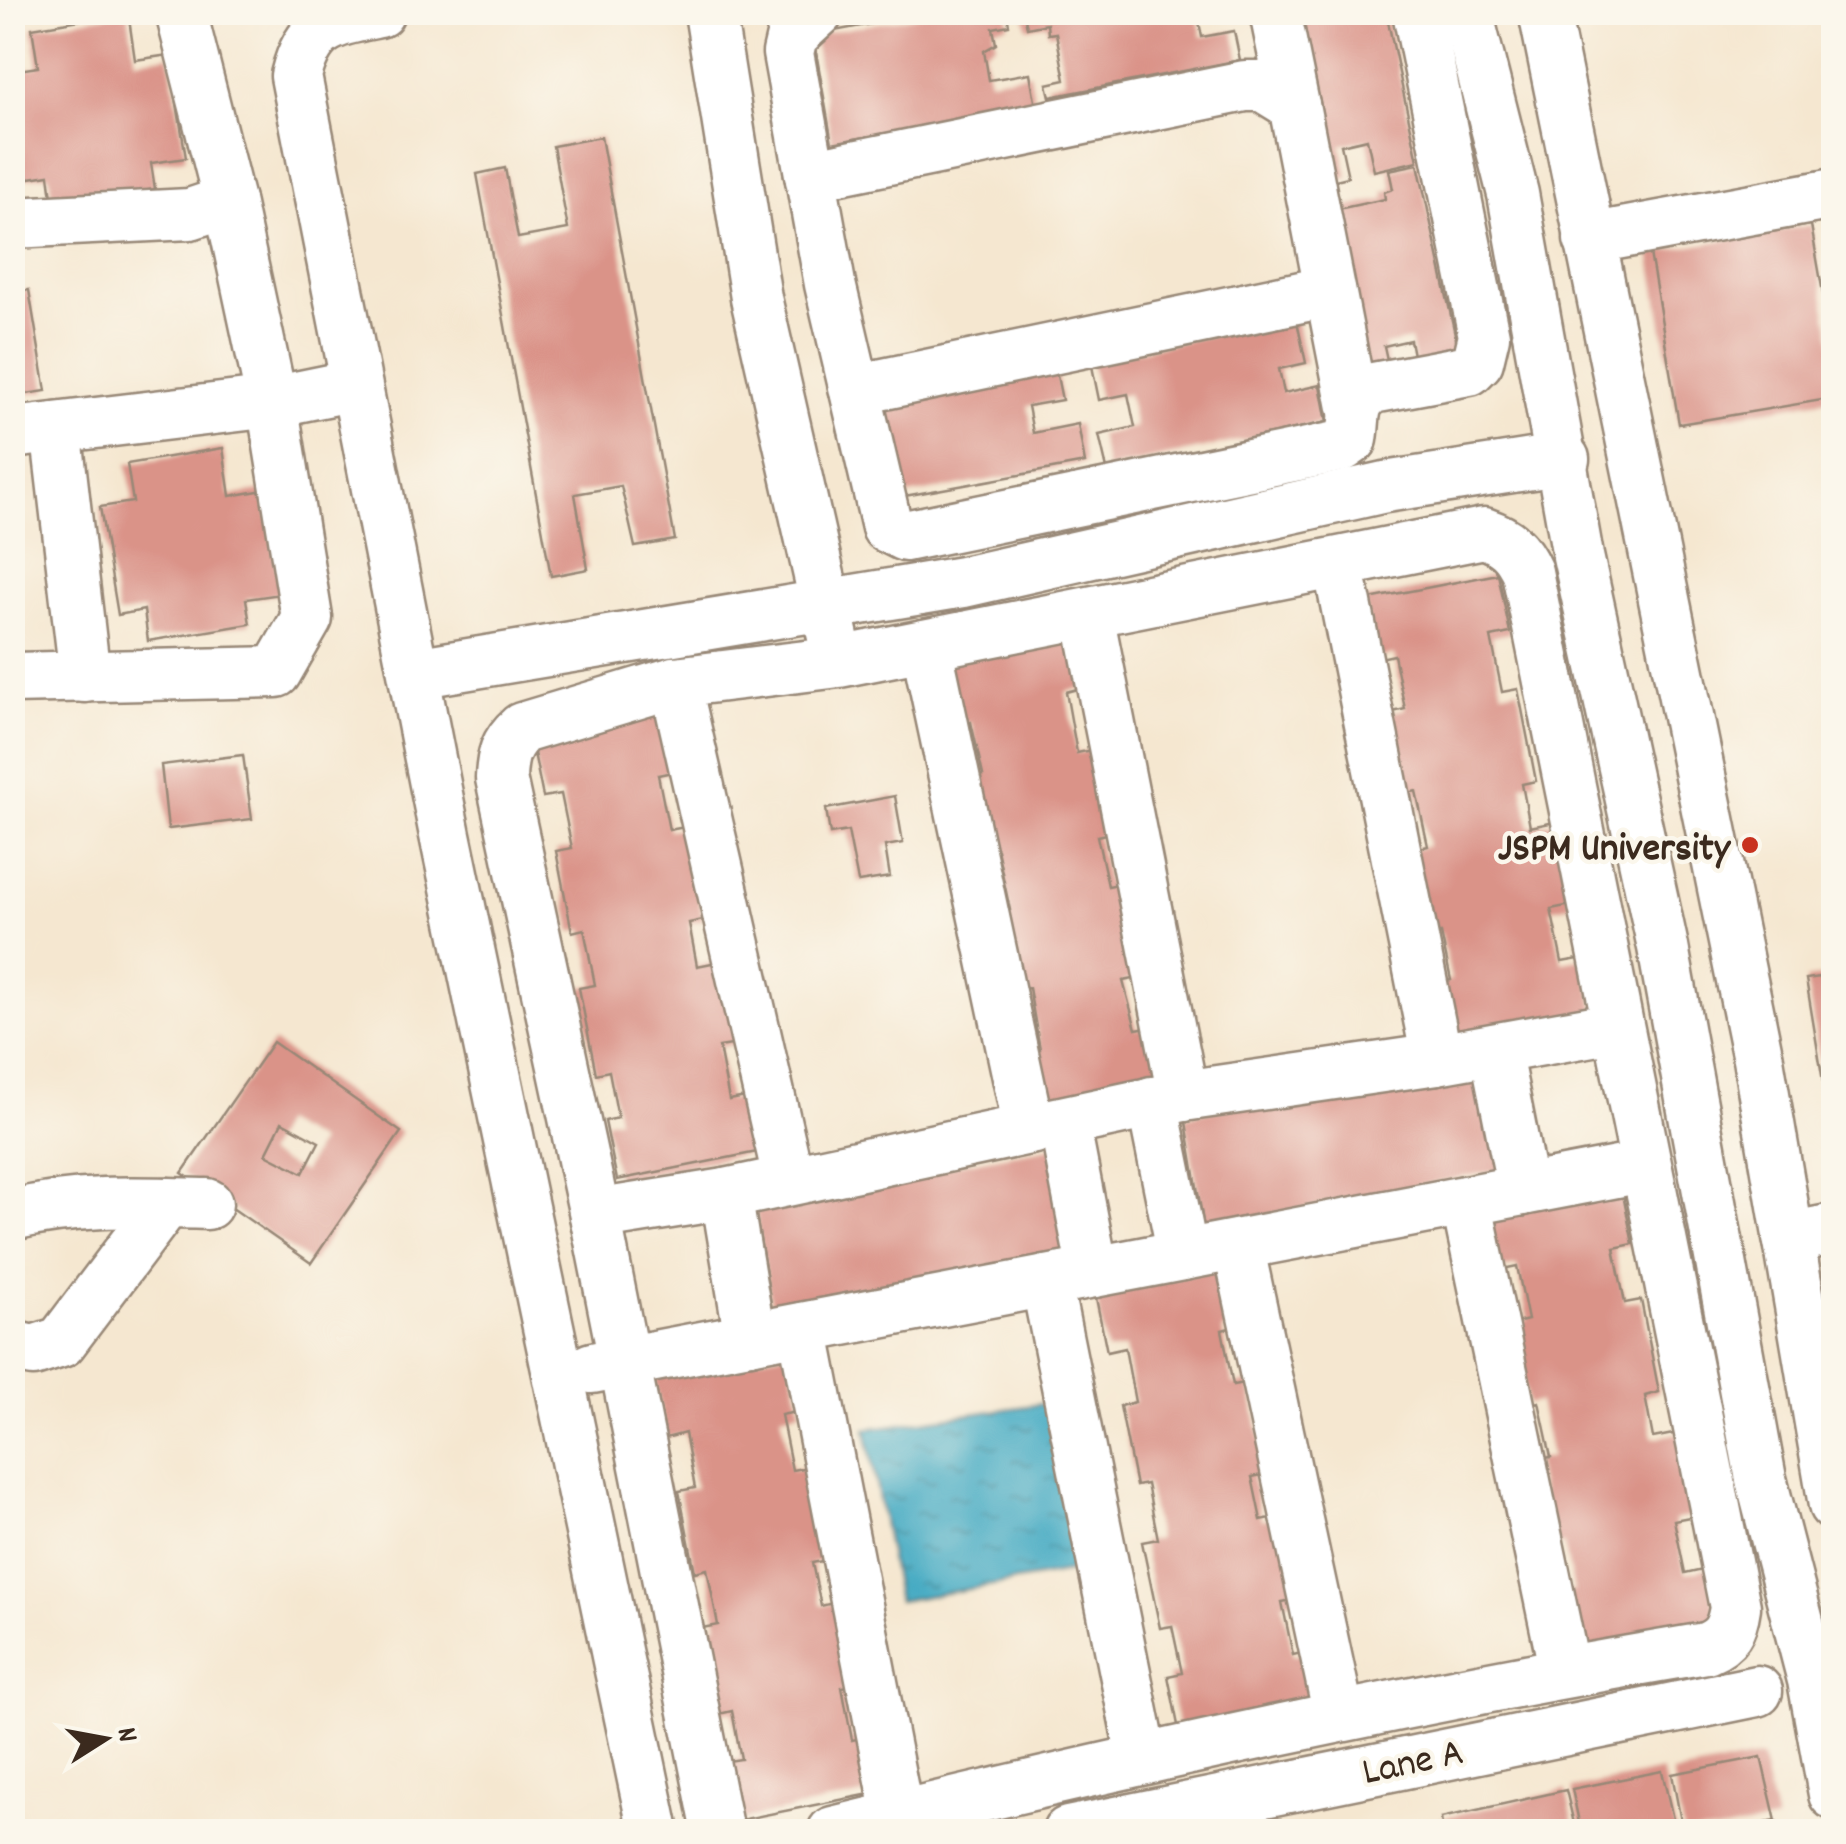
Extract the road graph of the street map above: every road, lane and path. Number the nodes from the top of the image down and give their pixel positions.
1 (180, 12) edge
2 (379, 12) edge
3 (710, 12) edge
4 (818, 12) edge
5 (1275, 12) edge
6 (1418, 12) edge
7 (1467, 12) edge
8 (1544, 12) edge
9 (1294, 106) junction
10 (810, 175) junction
11 (1834, 194) edge
12 (230, 201) junction
13 (12, 223) edge
14 (1589, 239) junction
15 (830, 284) junction
16 (1330, 291) junction
17 (756, 298) junction
18 (355, 385) junction
19 (855, 390) junction
20 (272, 402) junction
21 (1353, 408) junction
22 (34, 430) edge
23 (1564, 459) junction
24 (1202, 528) junction
25 (1338, 564) junction
26 (1219, 588) junction
27 (826, 606) junction
28 (1088, 614) junction
29 (926, 645) junction
30 (839, 662) junction
31 (415, 673) junction
32 (85, 677) junction
33 (12, 678) edge
34 (675, 682) junction
35 (1616, 1027) junction
36 (1494, 1048) junction
37 (1436, 1059) junction
38 (1686, 1082) junction
39 (1628, 1092) junction
40 (1168, 1099) junction
41 (1046, 1126) junction
42 (1643, 1167) junction
43 (788, 1177) junction
44 (1522, 1190) junction
45 (726, 1194) junction
46 (1466, 1201) junction
47 (12, 1215) edge
48 (594, 1215) junction
49 (1811, 1234) edge
50 (1238, 1244) junction
51 (1184, 1255) junction
52 (1070, 1277) junction
53 (803, 1328) junction
54 (750, 1338) junction
55 (12, 1346) edge
56 (623, 1362) junction
57 (558, 1374) junction
58 (1834, 1505) edge
59 (1565, 1672) junction
60 (1757, 1691) dead end
61 (1339, 1716) junction
62 (1142, 1757) junction
63 (1834, 1794) edge
64 (898, 1816) junction
65 (654, 1832) edge
66 (718, 1832) edge
67 (833, 1832) edge
68 (1068, 1832) edge

1 - 12 street
2 - 18 street
3 - 17 street
4 - 10 street
5 - 9 street
6 - 21 street
7 - 23 street
8 - 14 street
9 - 10 street
9 - 16 street
10 - 15 street
11 - 14 street
12 - 13 street
12 - 20 street
14 - 49 street
15 - 17 street
15 - 19 street
16 - 19 street
16 - 21 street
17 - 27 street
18 - 20 street
18 - 31 street
19 - 21 street
20 - 22 street
20 - 32 street
22 - 32 street
23 - 24 street
23 - 38 street
24 - 26 street
24 - 27 street
25 - 26 street
25 - 35 street
25 - 37 street
26 - 28 street
27 - 30 street
27 - 31 street
28 - 29 street
28 - 40 street
29 - 30 street
29 - 41 street
30 - 34 street
31 - 57 street
32 - 33 street
34 - 43 street
34 - 48 street
35 - 36 street
35 - 39 street
36 - 37 street
36 - 44 street
37 - 40 street
38 - 39 street
38 - 63 street
39 - 42 street
40 - 41 street
40 - 51 street
41 - 43 street
41 - 52 street
42 - 44 street
42 - 59 street
43 - 45 street
44 - 46 street
45 - 48 street
45 - 54 street
46 - 50 street
46 - 59 street
47 - 55 street
48 - 56 street
49 - 58 street
50 - 51 street
50 - 61 street
51 - 52 street
52 - 53 street
52 - 62 street
53 - 54 street
53 - 64 street
54 - 56 street
56 - 57 street
56 - 66 street
57 - 65 street
59 - 61 street
60 - 68 street, Lane A
61 - 62 street
62 - 64 street
64 - 67 street

